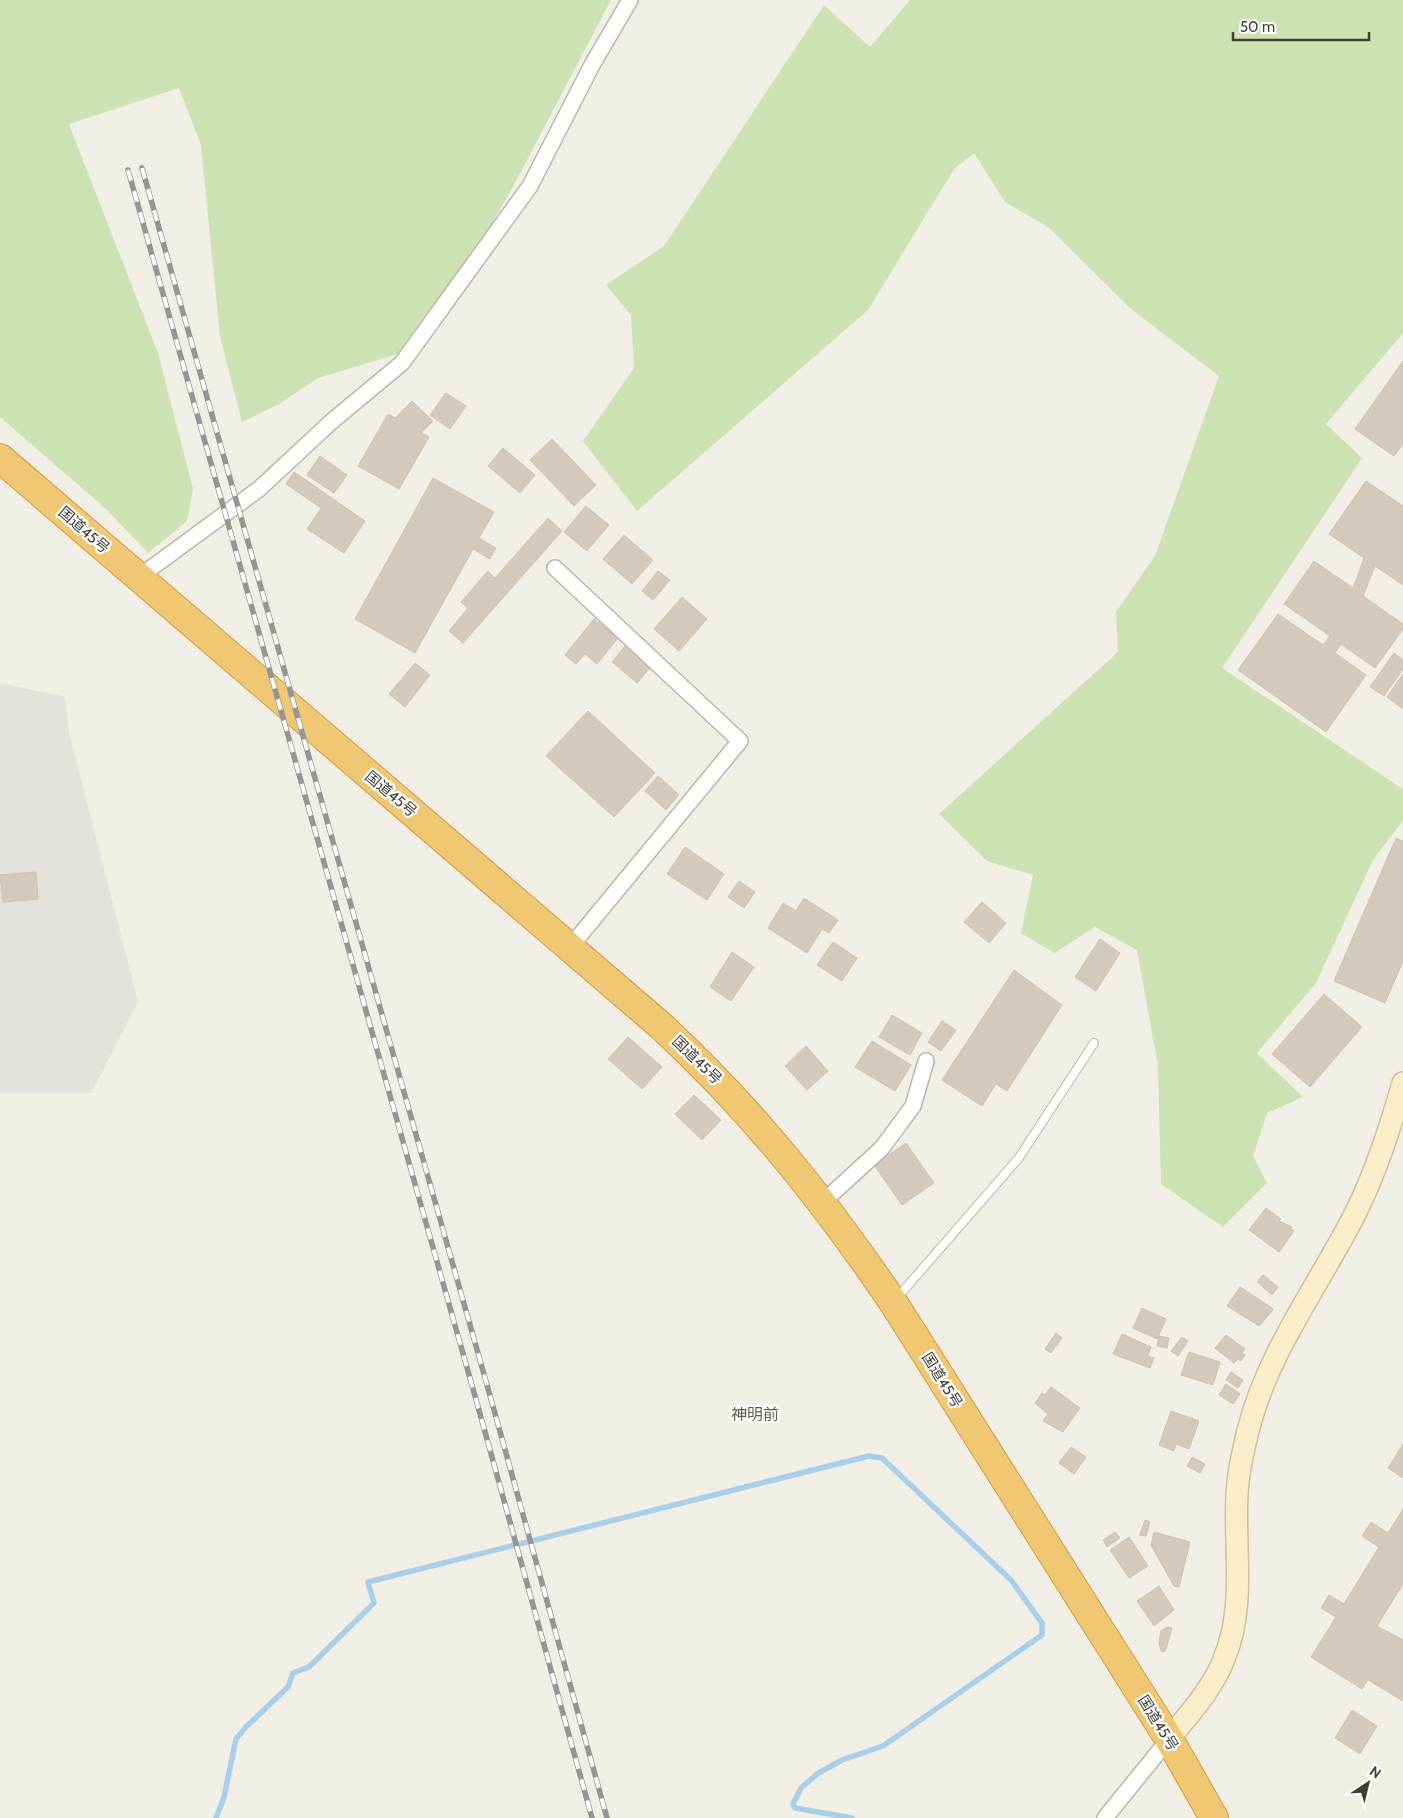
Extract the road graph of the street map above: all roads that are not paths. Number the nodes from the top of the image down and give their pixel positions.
1 (630, 0) edge
2 (0, 458) edge
3 (555, 568) dead end
4 (139, 577) junction
5 (570, 946) junction
6 (1094, 1043) dead end
7 (926, 1061) dead end
8 (1403, 1083) edge
9 (823, 1202) junction
10 (893, 1302) junction
11 (1169, 1740) junction
12 (1105, 1818) edge
13 (1214, 1818) edge

1 - 4 street
2 - 4 highway, 国道45号
3 - 5 street
4 - 5 highway, 国道45号
5 - 9 highway, 国道45号
6 - 10 lane
7 - 9 street
8 - 11 street
9 - 10 highway, 国道45号
10 - 11 highway, 国道45号
11 - 12 street
11 - 13 highway, 国道45号

